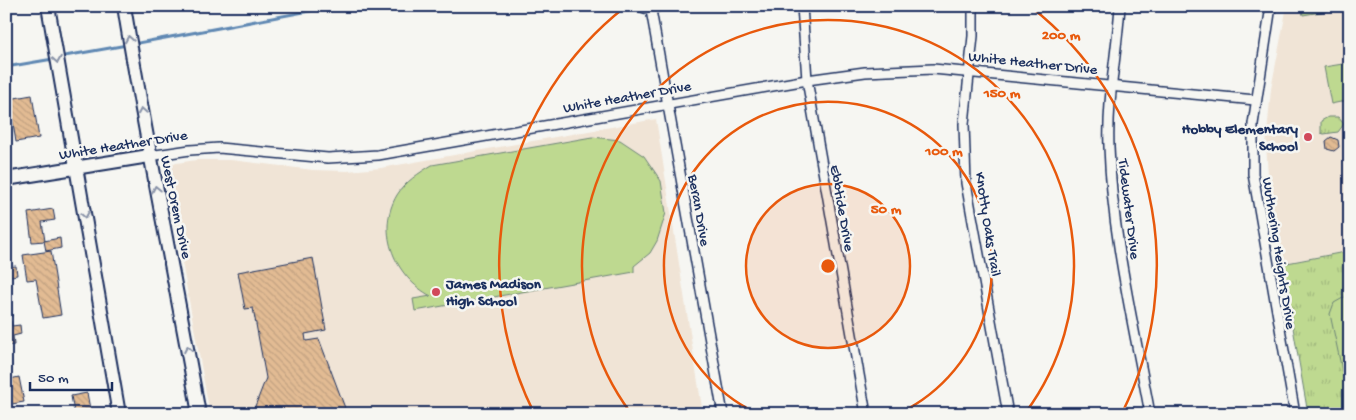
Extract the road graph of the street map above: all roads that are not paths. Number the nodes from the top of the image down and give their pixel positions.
1 (48, 6) edge
2 (638, 6) edge
3 (802, 6) edge
4 (973, 6) edge
5 (1120, 6) edge
6 (1271, 6) edge
7 (655, 8) edge
8 (124, 9) edge
9 (970, 72) junction
10 (807, 80) junction
11 (1111, 86) junction
12 (1255, 100) junction
13 (667, 106) junction
14 (149, 156) junction
15 (76, 167) junction
16 (6, 179) edge
17 (120, 414) edge
18 (199, 414) edge
19 (722, 414) edge
20 (866, 414) edge
21 (1008, 414) edge
22 (1150, 414) edge
23 (1294, 414) edge

1 -> 15 main road
2 - 7 street, Beran Drive
3 - 10 street, Ebbtide Drive
4 - 9 street, Knotty Oaks Trail
5 - 11 street, Tidewater Drive
6 - 12 street, Wuthering Heights Drive
7 - 13 street, Beran Drive
14 -> 8 main road, West Orem Drive
9 - 10 street, White Heather Drive
9 - 11 street, White Heather Drive
9 - 21 street, Knotty Oaks Trail
10 - 13 street, White Heather Drive
10 - 20 street, Ebbtide Drive
11 - 12 street, White Heather Drive
11 - 22 street, Tidewater Drive
12 - 23 street, Wuthering Heights Drive
13 - 14 street, White Heather Drive
13 - 19 street, Beran Drive
14 - 15 main road, White Heather Drive
18 -> 14 main road, West Orem Drive
15 - 16 main road, White Heather Drive
15 -> 17 main road

